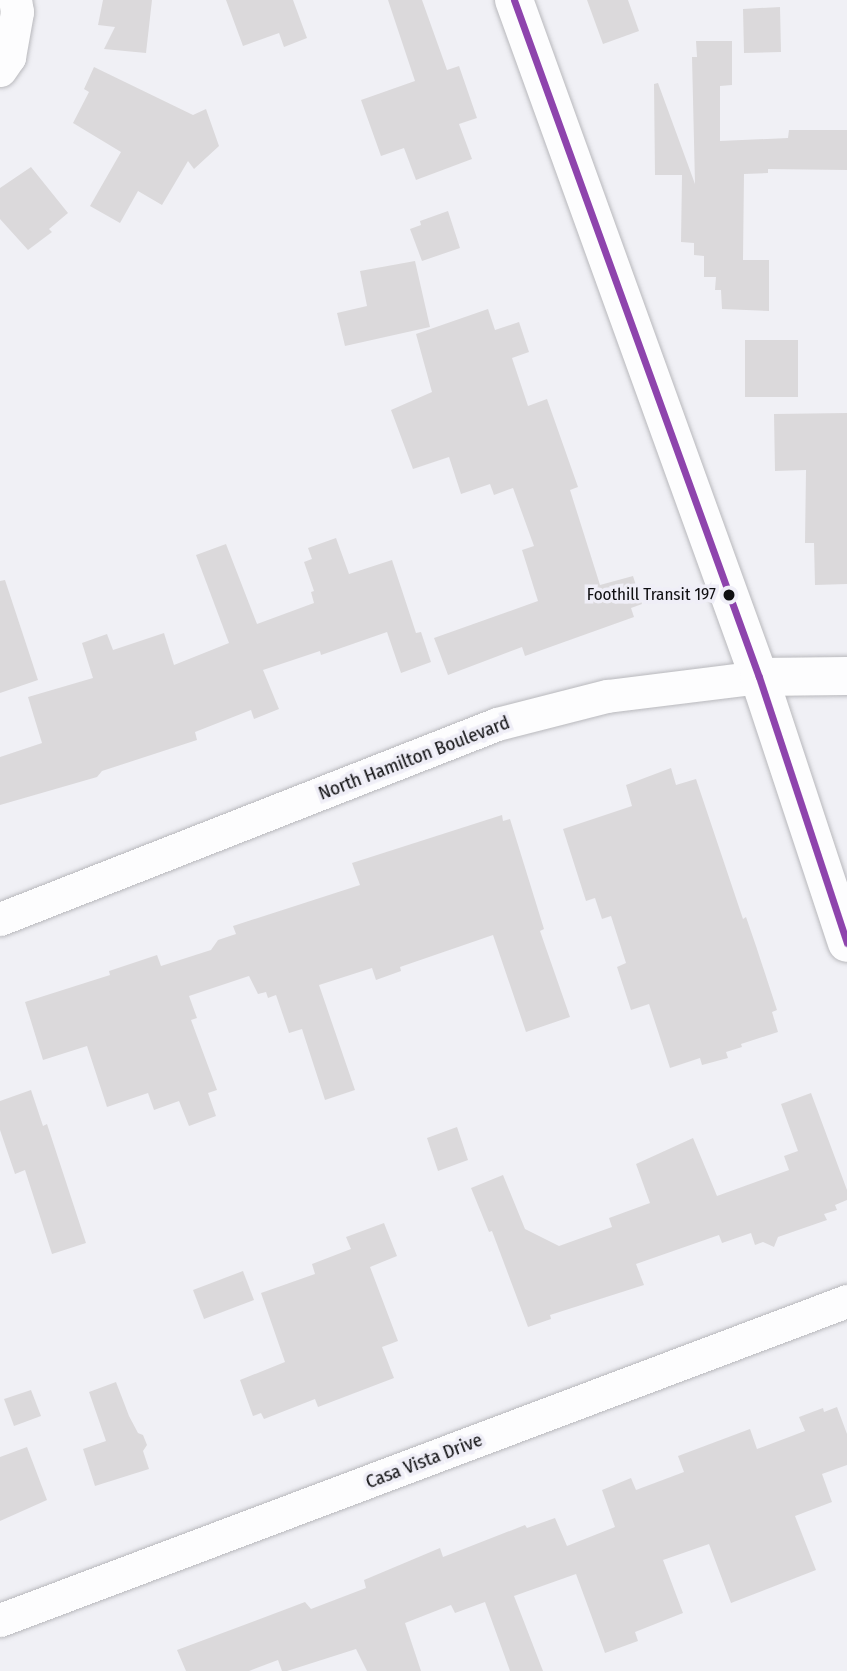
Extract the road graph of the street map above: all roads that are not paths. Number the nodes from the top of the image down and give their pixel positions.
1 (15, 0) edge
2 (514, 0) edge
3 (0, 70) edge
4 (847, 676) edge
5 (759, 677) junction
6 (0, 919) edge
7 (847, 943) edge
8 (847, 1301) edge
9 (0, 1620) edge

1 - 3 street
2 - 5 street
4 - 5 street, North Hamilton Boulevard
5 - 6 street, North Hamilton Boulevard
5 - 7 street
8 - 9 street, Casa Vista Drive

